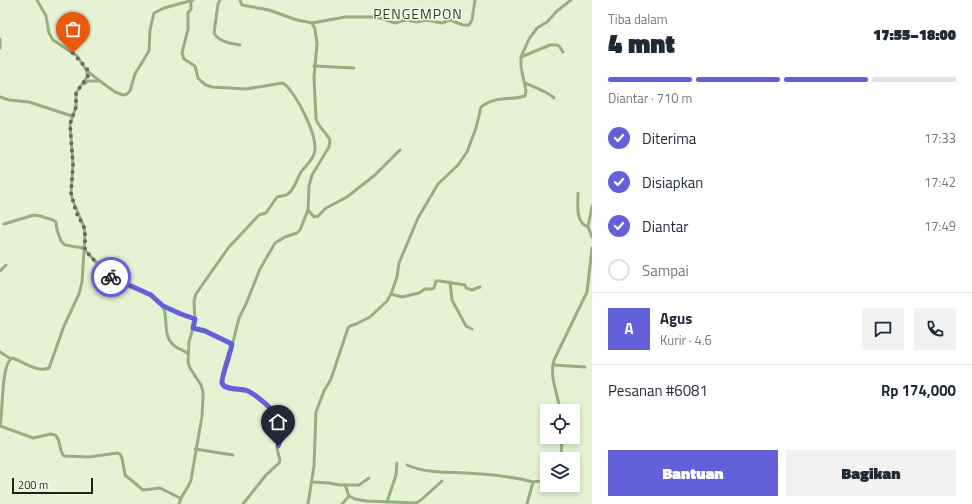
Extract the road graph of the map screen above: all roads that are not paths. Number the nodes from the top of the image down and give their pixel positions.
1 (37, 0) edge
2 (220, 0) edge
3 (240, 0) edge
4 (475, 0) edge
5 (192, 1) edge
6 (569, 1) edge
7 (312, 23) junction
8 (0, 39) edge
9 (240, 45) dead end
10 (0, 48) edge
11 (563, 52) dead end
12 (521, 57) junction
13 (314, 66) junction
14 (354, 68) dead end
15 (88, 70) junction
16 (100, 81) junction
17 (525, 83) junction
18 (81, 86) junction
19 (0, 97) edge
20 (554, 98) dead end
21 (72, 116) junction
22 (318, 125) junction
23 (310, 128) junction
24 (400, 150) dead end
25 (578, 193) dead end
26 (592, 206) edge
27 (308, 210) junction
28 (4, 224) dead end
29 (588, 227) junction
30 (592, 237) edge
31 (592, 248) edge
32 (85, 250) junction
33 (6, 265) dead end
34 (0, 271) edge
35 (450, 282) junction
36 (480, 287) dead end
37 (391, 294) junction
38 (163, 306) junction
39 (195, 319) junction
40 (193, 328) junction
41 (472, 329) dead end
42 (232, 344) junction
43 (0, 352) edge
44 (187, 352) junction
45 (11, 359) junction
46 (553, 365) junction
47 (585, 367) dead end
48 (1, 386) edge
49 (558, 404) edge
50 (0, 426) edge
51 (195, 449) junction
52 (233, 454) dead end
53 (397, 463) dead end
54 (407, 465) dead end
55 (369, 478) dead end
56 (540, 480) edge
57 (442, 481) dead end
58 (312, 482) junction
59 (533, 482) junction
60 (345, 485) junction
61 (349, 496) junction
62 (180, 498) junction
63 (387, 502) junction
64 (179, 504) edge
65 (244, 504) edge
66 (308, 504) edge
67 (342, 504) edge
68 (527, 504) edge

1 - 15 street
2 - 9 street
3 - 7 street
4 - 7 street
5 - 16 street
5 - 23 street
6 - 12 street
7 - 13 street
8 - 10 street
11 - 12 street
12 - 17 street
13 - 14 street
13 - 22 street
15 - 16 street
15 - 18 street
16 - 18 street
17 - 20 street
17 - 37 street
18 - 21 street
19 - 21 street
21 - 32 street
22 - 23 street
22 - 27 street
23 - 39 street
24 - 27 street
25 - 29 street
26 - 29 street
27 - 42 street
28 - 32 street
29 - 30 street
31 - 46 street
32 - 38 street
32 - 45 street
33 - 34 street
35 - 36 street
35 - 37 street
35 - 41 street
37 - 58 street
38 - 39 street
38 - 44 street
39 - 40 street
40 - 42 street
40 - 44 street
42 - 65 street
43 - 45 street
44 - 51 street
45 - 48 street
46 - 47 street
46 - 49 street
48 - 50 street
50 - 62 street
51 - 52 street
51 - 62 street
53 - 63 street
54 - 59 street
55 - 60 street
56 - 59 street
57 - 63 street
58 - 60 street
58 - 66 street
59 - 68 street
60 - 61 street
61 - 63 street
61 - 67 street
62 - 64 street

